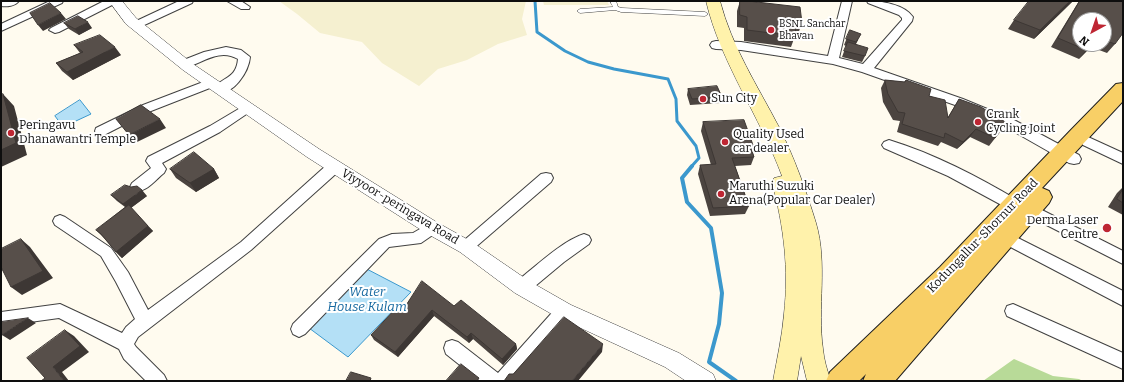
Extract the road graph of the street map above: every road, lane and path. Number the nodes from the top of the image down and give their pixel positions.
1 (14, 1) edge
2 (58, 1) edge
3 (112, 1) edge
4 (115, 1) edge
5 (188, 1) edge
6 (232, 1) edge
7 (613, 1) edge
8 (847, 1) edge
9 (872, 1) edge
10 (1, 3) edge
11 (706, 5) edge
12 (245, 8) dead end
13 (616, 8) junction
14 (580, 12) dead end
15 (136, 25) junction
16 (1, 28) edge
17 (54, 30) dead end
18 (722, 44) junction
19 (833, 60) junction
20 (185, 64) junction
21 (866, 69) junction
22 (216, 86) junction
23 (1123, 89) edge
24 (247, 108) junction
25 (1123, 108) edge
26 (101, 131) dead end
27 (889, 145) dead end
28 (1075, 151) junction
29 (1123, 159) edge
30 (334, 167) junction
31 (546, 178) dead end
32 (137, 187) edge
33 (1022, 208) junction
34 (60, 221) dead end
35 (432, 228) junction
36 (1006, 238) junction
37 (584, 240) dead end
38 (466, 247) junction
39 (1123, 258) edge
40 (522, 287) junction
41 (1123, 299) edge
42 (564, 311) junction
43 (1013, 311) dead end
44 (1, 319) edge
45 (145, 321) junction
46 (299, 329) dead end
47 (125, 343) junction
48 (452, 348) dead end
49 (1123, 361) edge
50 (158, 381) edge
51 (494, 381) edge
52 (502, 381) edge
53 (705, 381) edge
54 (786, 381) edge
55 (818, 381) edge
56 (840, 381) edge
57 (877, 381) edge

1 - 10 street
2 - 16 street
3 - 17 street
4 - 15 street, Viyyoor-peringava Road
5 - 15 street
6 - 12 street
7 - 13 lane
8 - 19 street
9 - 21 street
11 - 13 lane
11 - 18 main road
13 - 14 lane
15 - 20 street, Viyyoor-peringava Road
18 - 19 street
18 - 54 main road
18 - 55 main road
19 - 21 street
20 - 22 street, Viyyoor-peringava Road
20 - 22 street
21 - 28 street
22 - 24 street, Viyyoor-peringava Road
22 - 26 street
23 - 28 main road, Kodungallur-Shornur Road
24 - 30 street, Viyyoor-peringava Road
24 - 32 street
25 - 28 main road, Kodungallur-Shornur Road
27 - 33 street
28 - 29 street
28 - 33 main road, Kodungallur-Shornur Road
30 - 35 street, Viyyoor-peringava Road
30 - 45 street
31 - 38 street
33 - 36 main road, Kodungallur-Shornur Road
33 - 39 street
33 - 56 main road, Kodungallur-Shornur Road
34 - 45 street
35 - 38 street, Viyyoor-peringava Road
35 - 46 street
36 - 41 street
36 - 57 main road, Kodungallur-Shornur Road
37 - 40 street
38 - 40 street, Viyyoor-peringava Road
40 - 42 street, Viyyoor-peringava Road
42 - 52 street
42 - 53 street, Viyyoor-peringava Road
43 - 49 street
44 - 47 street
45 - 47 street
47 - 50 street
48 - 51 street

